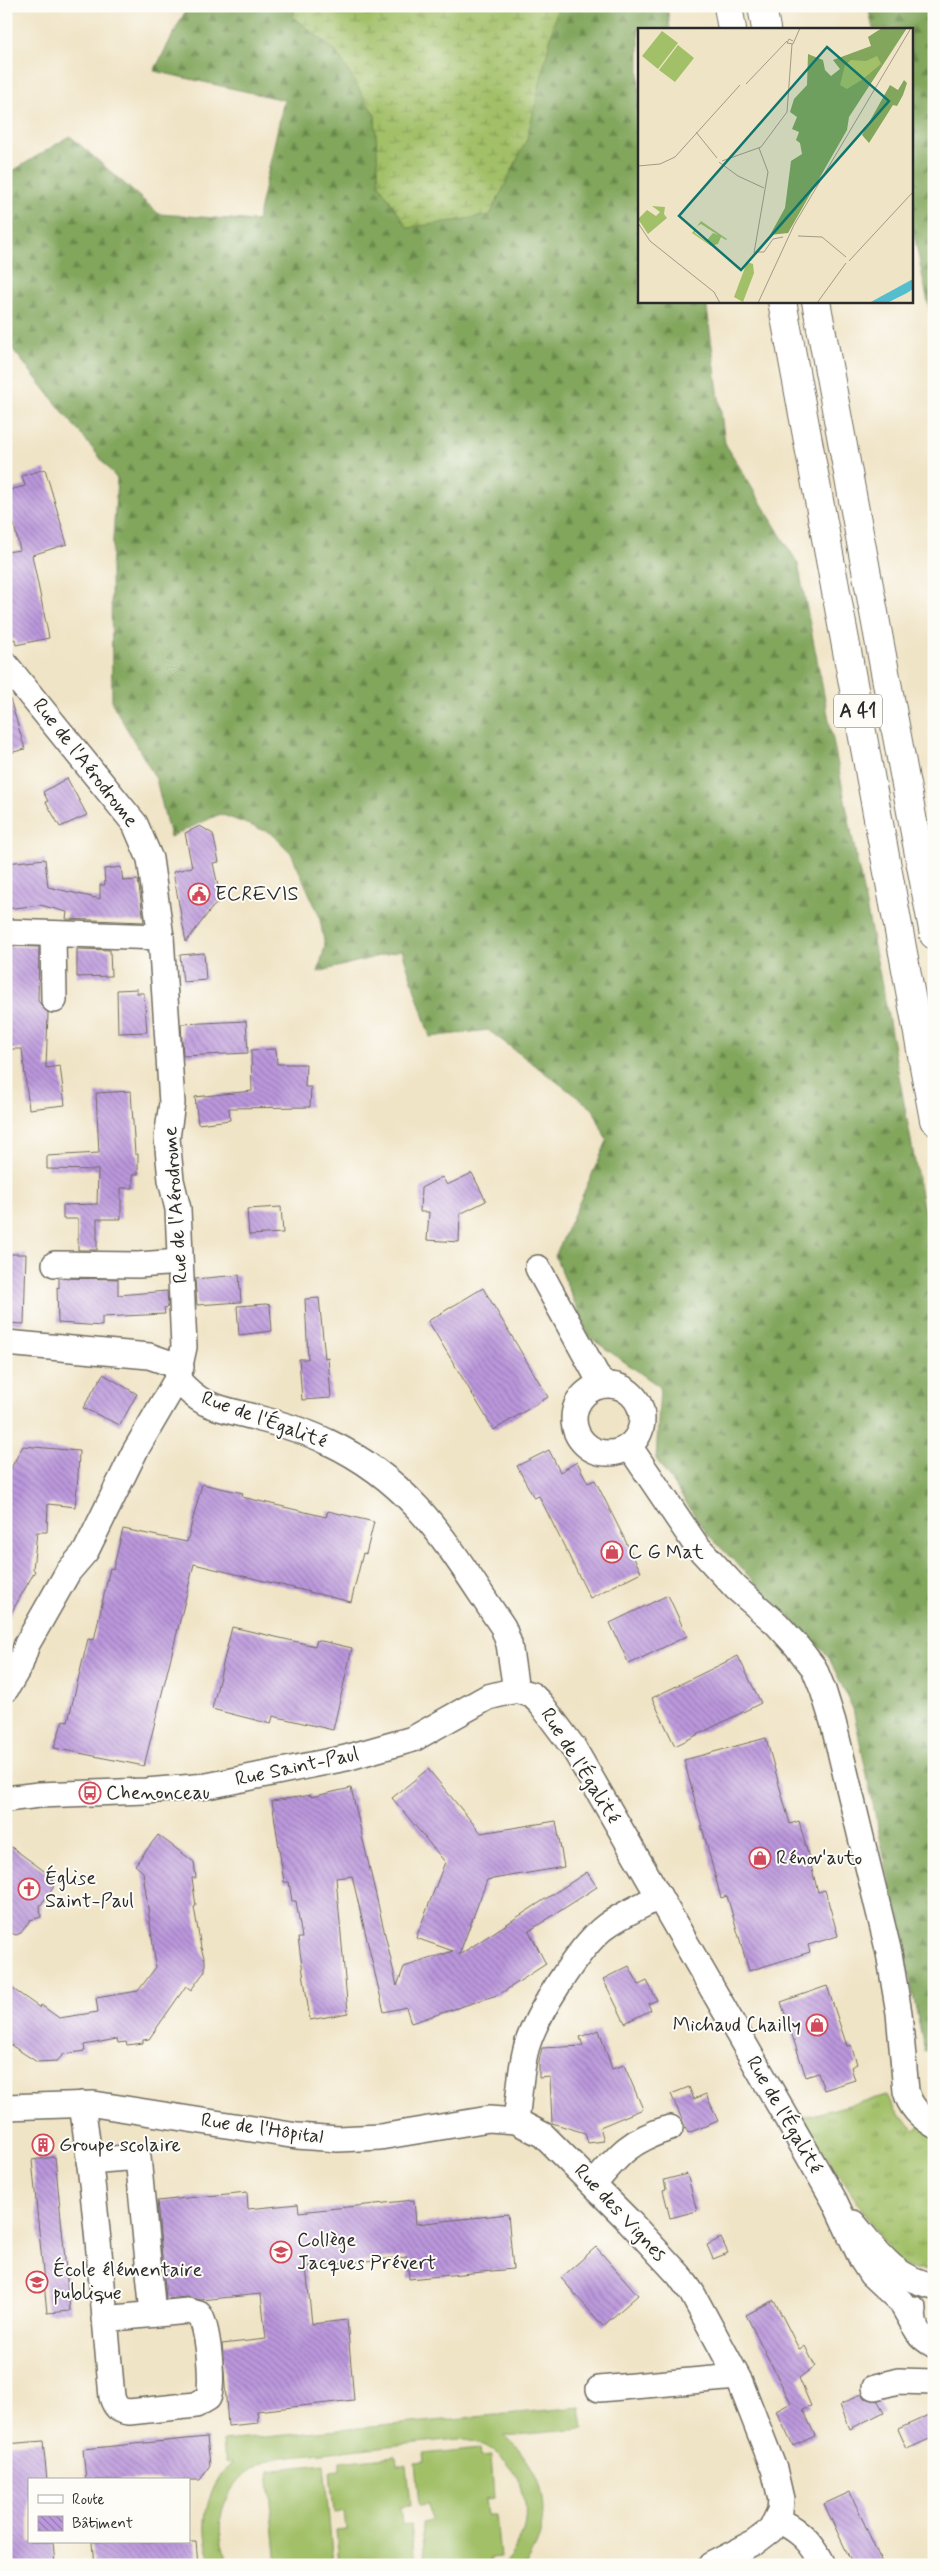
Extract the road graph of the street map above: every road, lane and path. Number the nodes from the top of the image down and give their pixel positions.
1 (728, 6) edge
2 (762, 6) edge
3 (732, 28) edge
4 (766, 28) edge
5 (782, 302) edge
6 (816, 302) edge
7 (6, 665) edge
8 (6, 932) edge
9 (53, 934) junction
10 (934, 935) edge
11 (161, 937) junction
12 (54, 1000) dead end
13 (934, 1120) edge
14 (180, 1262) junction
15 (55, 1264) dead end
16 (538, 1268) dead end
17 (6, 1343) edge
18 (179, 1373) junction
19 (602, 1385) junction
20 (629, 1446) junction
21 (6, 1689) edge
22 (516, 1690) junction
23 (6, 1799) edge
24 (659, 1896) junction
25 (904, 2081) junction
26 (82, 2104) junction
27 (934, 2104) edge
28 (6, 2107) edge
29 (516, 2121) junction
30 (934, 2125) edge
31 (670, 2128) dead end
32 (89, 2161) junction
33 (594, 2184) junction
34 (834, 2200) junction
35 (934, 2287) edge
36 (153, 2314) junction
37 (104, 2319) junction
38 (927, 2340) edge
39 (737, 2377) junction
40 (934, 2382) edge
41 (875, 2387) dead end
42 (599, 2389) dead end
43 (777, 2520) junction
44 (711, 2565) edge
45 (823, 2565) edge

1 - 3 highway
2 - 4 highway
5 - 13 highway, A 41
6 - 10 highway, A 41
7 - 11 street, Rue de l'Aérodrome
8 - 9 street
9 - 11 street
9 - 12 street
11 - 14 street, Rue de l'Aérodrome
14 - 15 street
14 - 18 street, Rue de l'Aérodrome
16 - 19 street
17 - 18 street
18 - 21 street, Rue de l'Aérodrome
18 - 22 street, Rue de l'Égalité
19 - 20 street
19 - 20 street
20 - 25 street
22 - 23 street, Rue Saint-Paul
22 - 24 street, Rue de l'Égalité
24 - 29 street
24 - 34 street, Rue de l'Égalité
25 - 27 street
25 - 30 street
26 - 28 street, Rue de l'Hôpital
26 - 29 street, Rue de l'Hôpital
26 - 32 street
29 - 33 street, Rue des Vignes
31 - 33 street
32 - 36 street
32 - 37 street
33 - 39 street, Rue des Vignes
34 - 35 street, Rue de l'Égalité
34 - 38 street, Rue de l'Égalité
35 - 38 street
36 - 37 street
36 - 37 street
39 - 42 street
39 - 43 street, Rue des Vignes
40 - 41 street
43 - 44 street
43 - 45 street

